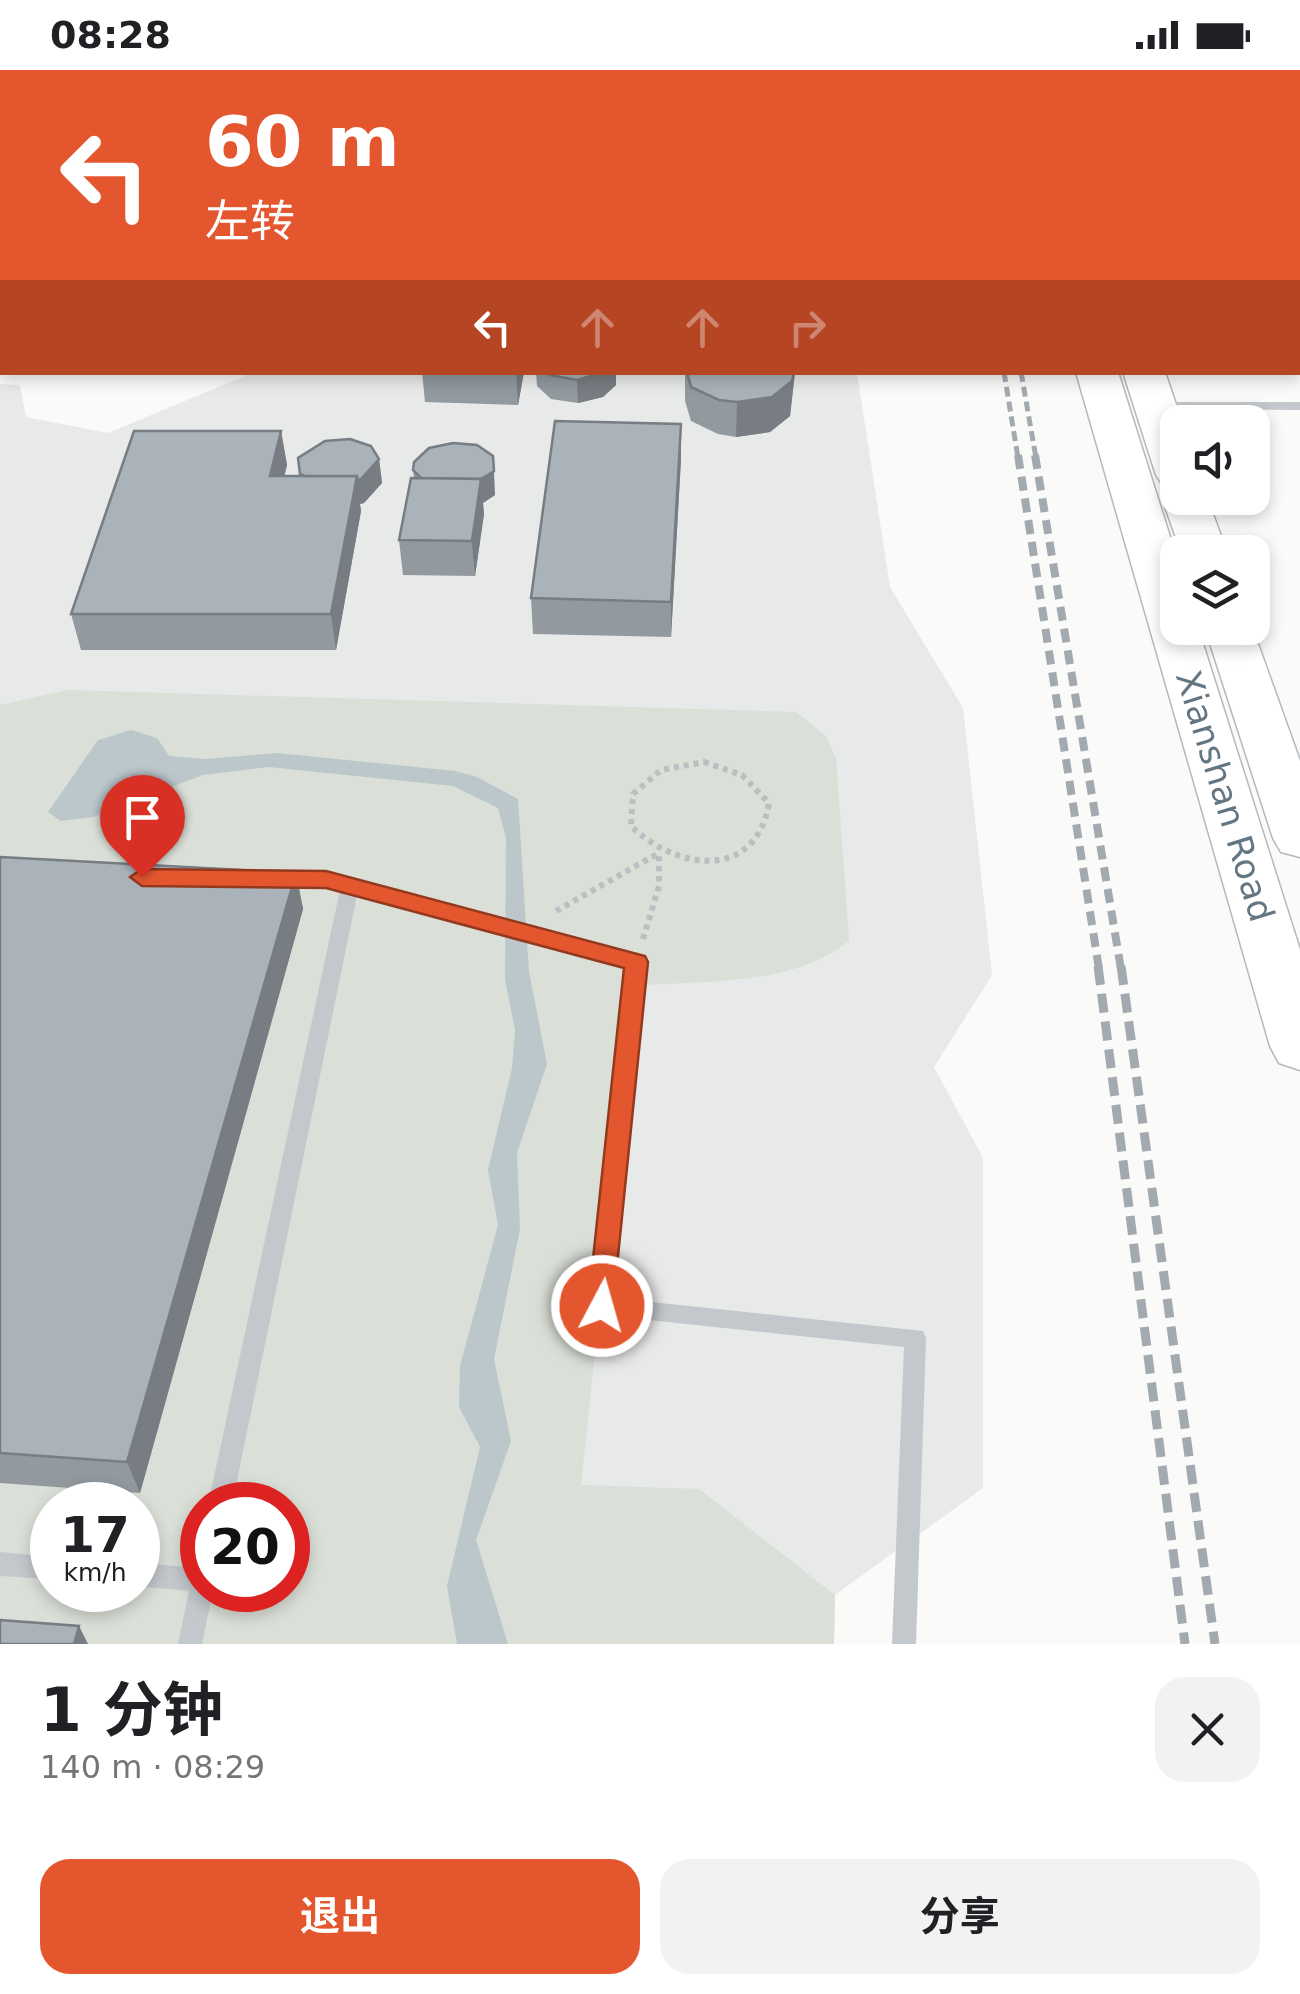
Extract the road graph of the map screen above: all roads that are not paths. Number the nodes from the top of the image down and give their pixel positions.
1 (1099, 375) edge
2 (1150, 390) edge
3 (1300, 406) edge
4 (1160, 420) edge
5 (1235, 645) edge
6 (1300, 838) edge
7 (251, 879) edge
8 (350, 886) junction
9 (1300, 1046) edge
10 (225, 1482) edge
11 (0, 1564) edge
12 (30, 1566) edge
13 (196, 1612) edge
14 (190, 1644) edge
15 (904, 1644) edge

1 - 9 highway, Xianshan Road
2 - 3 lane
2 - 4 highway
5 - 6 highway, Xianshan Road
7 - 8 lane
8 - 10 lane
8 - 15 lane
11 - 12 lane
13 - 14 lane

